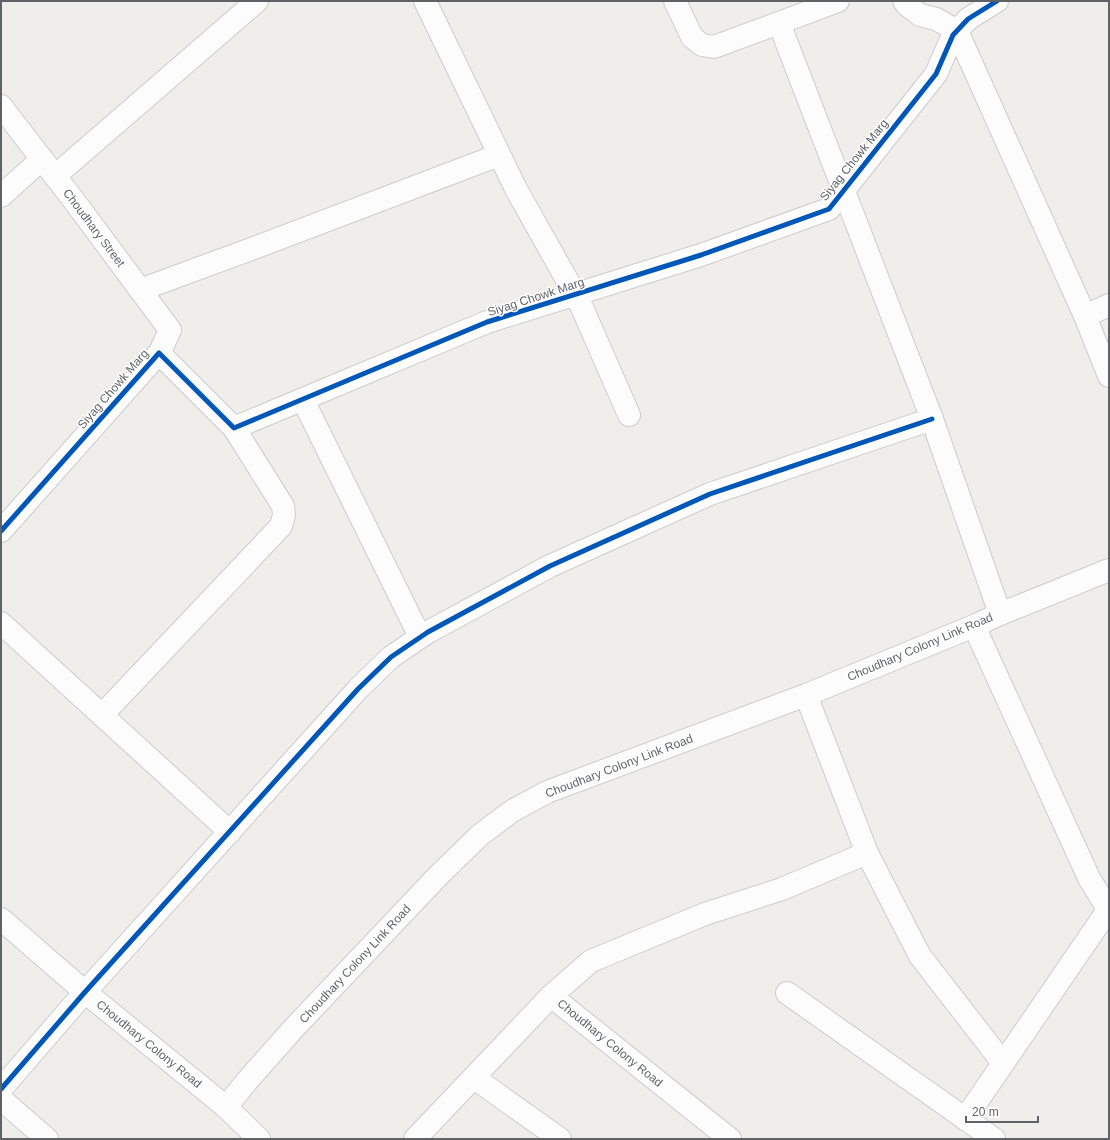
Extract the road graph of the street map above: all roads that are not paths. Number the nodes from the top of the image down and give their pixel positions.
1 (257, 1) edge
2 (426, 1) edge
3 (674, 1) edge
4 (838, 1) edge
5 (904, 1) edge
6 (997, 1) edge
7 (779, 23) junction
8 (957, 31) junction
9 (1, 106) edge
10 (499, 155) junction
11 (49, 168) junction
12 (844, 190) junction
13 (1, 196) edge
14 (140, 290) junction
15 (575, 294) junction
16 (1109, 306) edge
17 (1085, 316) junction
18 (159, 354) junction
19 (1109, 376) edge
20 (303, 400) junction
21 (629, 415) dead end
22 (932, 419) junction
23 (234, 428) junction
24 (1, 531) edge
25 (1109, 570) edge
26 (1000, 614) junction
27 (1, 623) edge
28 (974, 626) junction
29 (420, 637) junction
30 (806, 695) junction
31 (102, 716) junction
32 (230, 832) junction
33 (867, 853) junction
34 (1109, 910) edge
35 (1, 919) edge
36 (85, 992) junction
37 (786, 993) dead end
38 (551, 996) junction
39 (1003, 1063) junction
40 (480, 1082) dead end
41 (1, 1089) edge
42 (1, 1099) edge
43 (226, 1107) junction
44 (965, 1119) junction
45 (47, 1139) edge
46 (259, 1139) edge
47 (415, 1139) edge
48 (560, 1139) edge
49 (730, 1139) edge
50 (994, 1139) edge

1 - 11 street
2 - 10 street
3 - 7 street
4 - 7 street
5 - 8 street
6 - 8 street, Siyag Chowk Marg
7 - 12 street
8 - 12 street, Siyag Chowk Marg
8 - 17 street
9 - 11 street, Choudhary Street
10 - 14 street
10 - 15 street
11 - 13 street
11 - 14 street, Choudhary Street
12 - 15 street, Siyag Chowk Marg
12 - 22 street
14 - 18 street, Choudhary Street
15 - 20 street, Siyag Chowk Marg
15 - 21 street
16 - 17 street
17 - 19 street
18 - 23 street, Siyag Chowk Marg
18 - 24 street, Siyag Chowk Marg
20 - 23 street, Siyag Chowk Marg
20 - 29 street
22 - 26 street
22 - 29 street
23 - 31 street
25 - 26 street, Choudhary Colony Link Road
26 - 28 street, Choudhary Colony Link Road
27 - 31 street
28 - 30 street, Choudhary Colony Link Road
28 - 34 street
29 - 32 street
30 - 33 street
30 - 43 street, Choudhary Colony Link Road
31 - 32 street
32 - 36 street
33 - 38 street
33 - 39 street
34 - 39 street
35 - 36 street, Choudhary Colony Road
36 - 41 street
36 - 43 street, Choudhary Colony Road
37 - 44 street
38 - 47 street, Choudhary Colony Road
38 - 49 street, Choudhary Colony Road
39 - 44 street
40 - 48 street
42 - 45 street
43 - 46 street, Choudhary Colony Road
44 - 50 street

